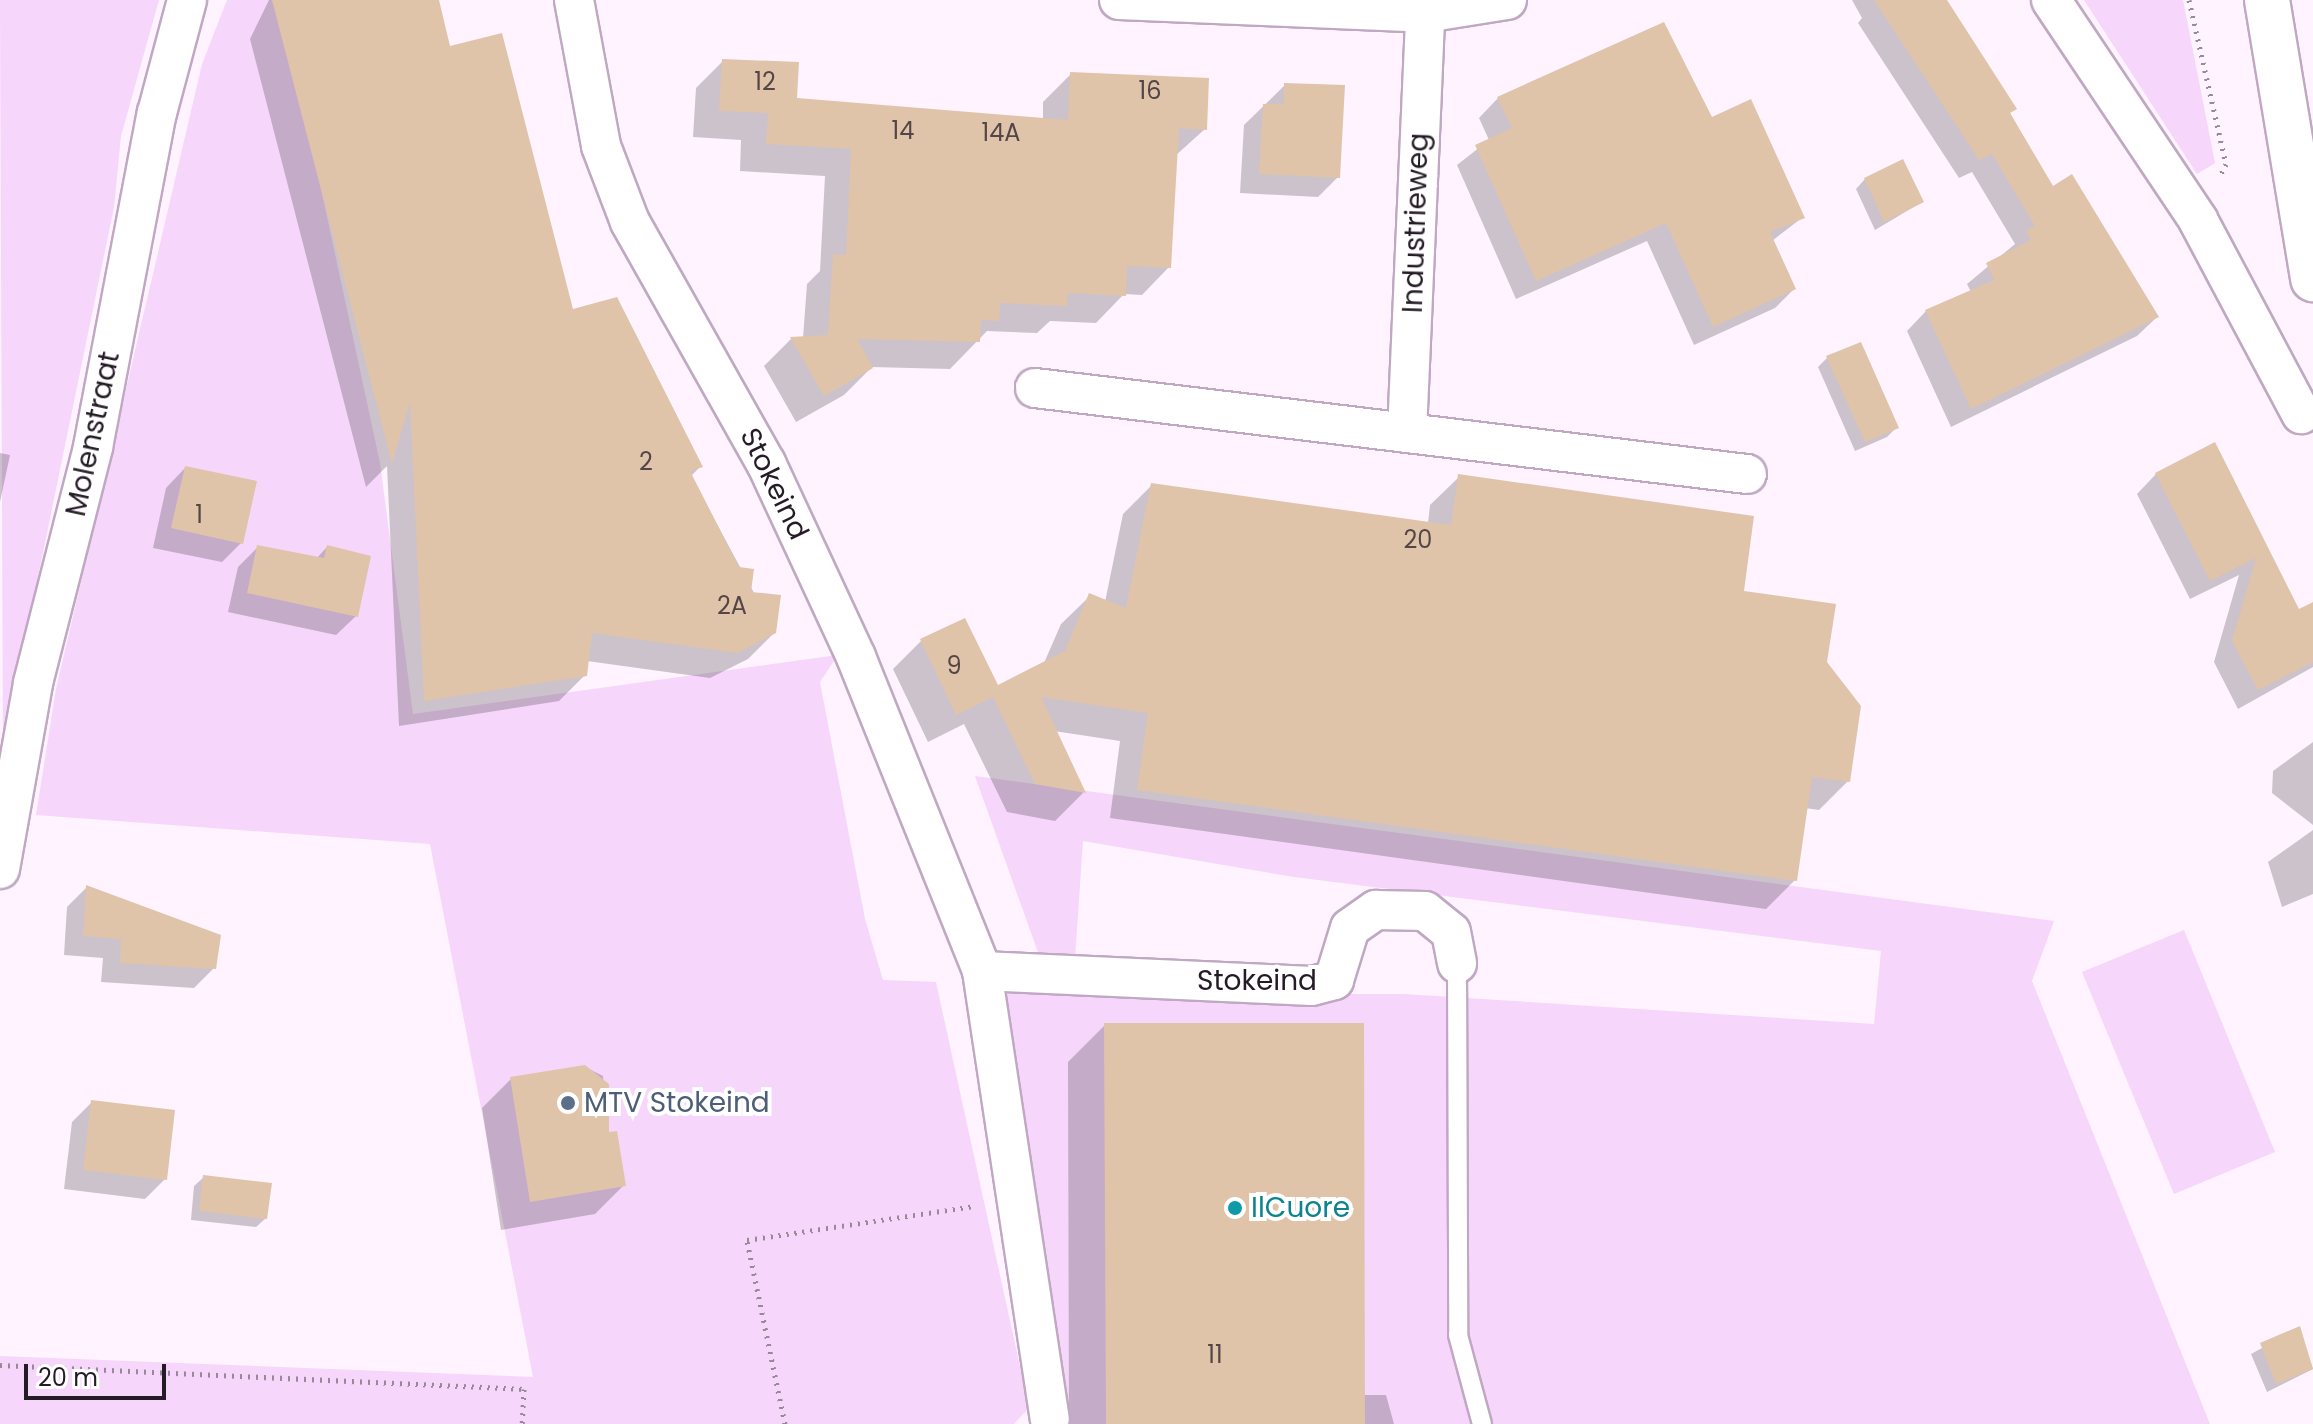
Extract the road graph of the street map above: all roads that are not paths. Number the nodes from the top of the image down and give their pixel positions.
1 (187, 0) edge
2 (574, 0) edge
3 (1119, 0) edge
4 (1507, 0) edge
5 (2051, 0) edge
6 (2267, 0) edge
7 (1425, 13) junction
8 (2313, 279) edge
9 (1035, 388) dead end
10 (2301, 414) dead end
11 (1407, 433) junction
12 (1747, 474) dead end
13 (0, 869) edge
14 (1457, 963) joint
15 (982, 971) junction
16 (1050, 1419) dead end
17 (1482, 1424) edge

1 - 13 street, Molenstraat
2 - 15 street, Stokeind
3 - 7 street
4 - 7 street
5 - 10 street
6 - 8 main road
7 - 11 street, Industrieweg
9 - 11 street
11 - 12 street
14 - 15 street, Stokeind
14 - 17 lane
15 - 16 street, Stokeind

